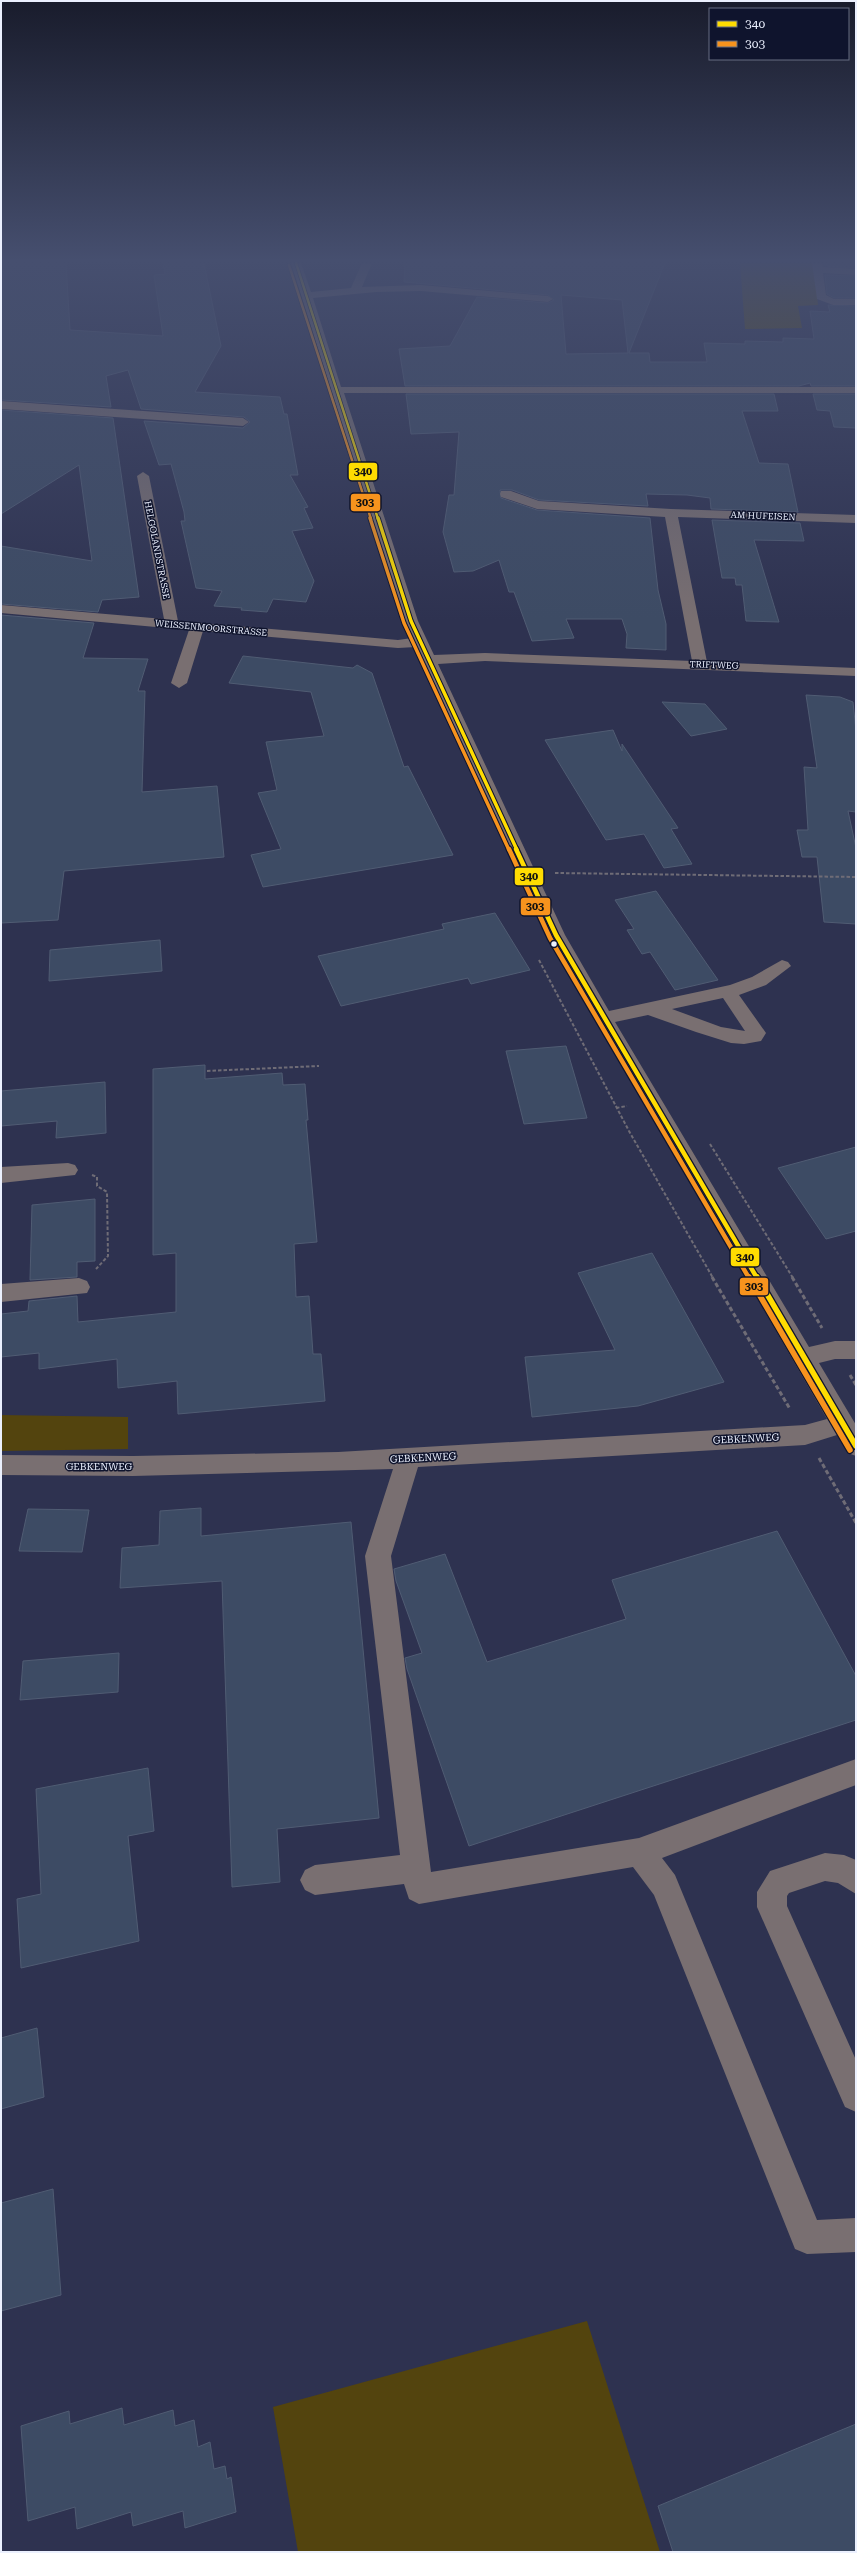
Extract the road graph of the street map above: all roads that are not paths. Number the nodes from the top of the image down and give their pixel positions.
1 (335, 382) edge
2 (338, 390) junction
3 (856, 390) edge
4 (1, 405) edge
5 (243, 422) dead end
6 (142, 476) dead end
7 (506, 494) dead end
8 (670, 513) junction
9 (856, 519) edge
10 (1, 609) edge
11 (172, 624) junction
12 (197, 627) junction
13 (420, 642) junction
14 (429, 660) junction
15 (700, 664) junction
16 (856, 672) edge
17 (179, 683) dead end
18 (782, 966) dead end
19 (728, 992) junction
20 (648, 1007) junction
21 (603, 1018) junction
22 (68, 1170) road end
23 (1, 1175) edge
24 (79, 1287) road end
25 (1, 1293) edge
26 (856, 1350) edge
27 (803, 1358) junction
28 (843, 1424) junction
29 (856, 1446) edge
30 (409, 1458) junction
31 (1, 1465) edge
32 (856, 1772) edge
33 (639, 1852) junction
34 (417, 1868) junction
35 (856, 1879) edge
36 (315, 1880) dead end
37 (856, 2096) edge
38 (856, 2235) edge

1 - 2 street
2 - 3 street
2 - 13 street
4 - 5 street
6 - 11 street, HELGOLANDSTRASSE
7 - 8 street, AM HUFEISEN
8 - 9 street, AM HUFEISEN
8 - 15 street
10 - 11 street, WEISSENMOORSTRASSE
11 - 12 street, WEISSENMOORSTRASSE
12 - 13 street, WEISSENMOORSTRASSE
12 - 17 street
13 - 14 street
14 - 15 street, TRIFTWEG
14 - 21 street
15 - 16 street, TRIFTWEG
18 - 19 street
19 - 20 street
19 - 20 street
20 - 21 street
21 - 27 street
22 - 23 street
24 - 25 street
26 - 27 street
27 - 28 street
28 - 29 street
28 - 30 street, GEBKENWEG
30 - 31 street, GEBKENWEG
30 - 34 street
32 - 33 street
33 - 34 street
33 - 38 street
34 - 36 street
35 - 37 street

